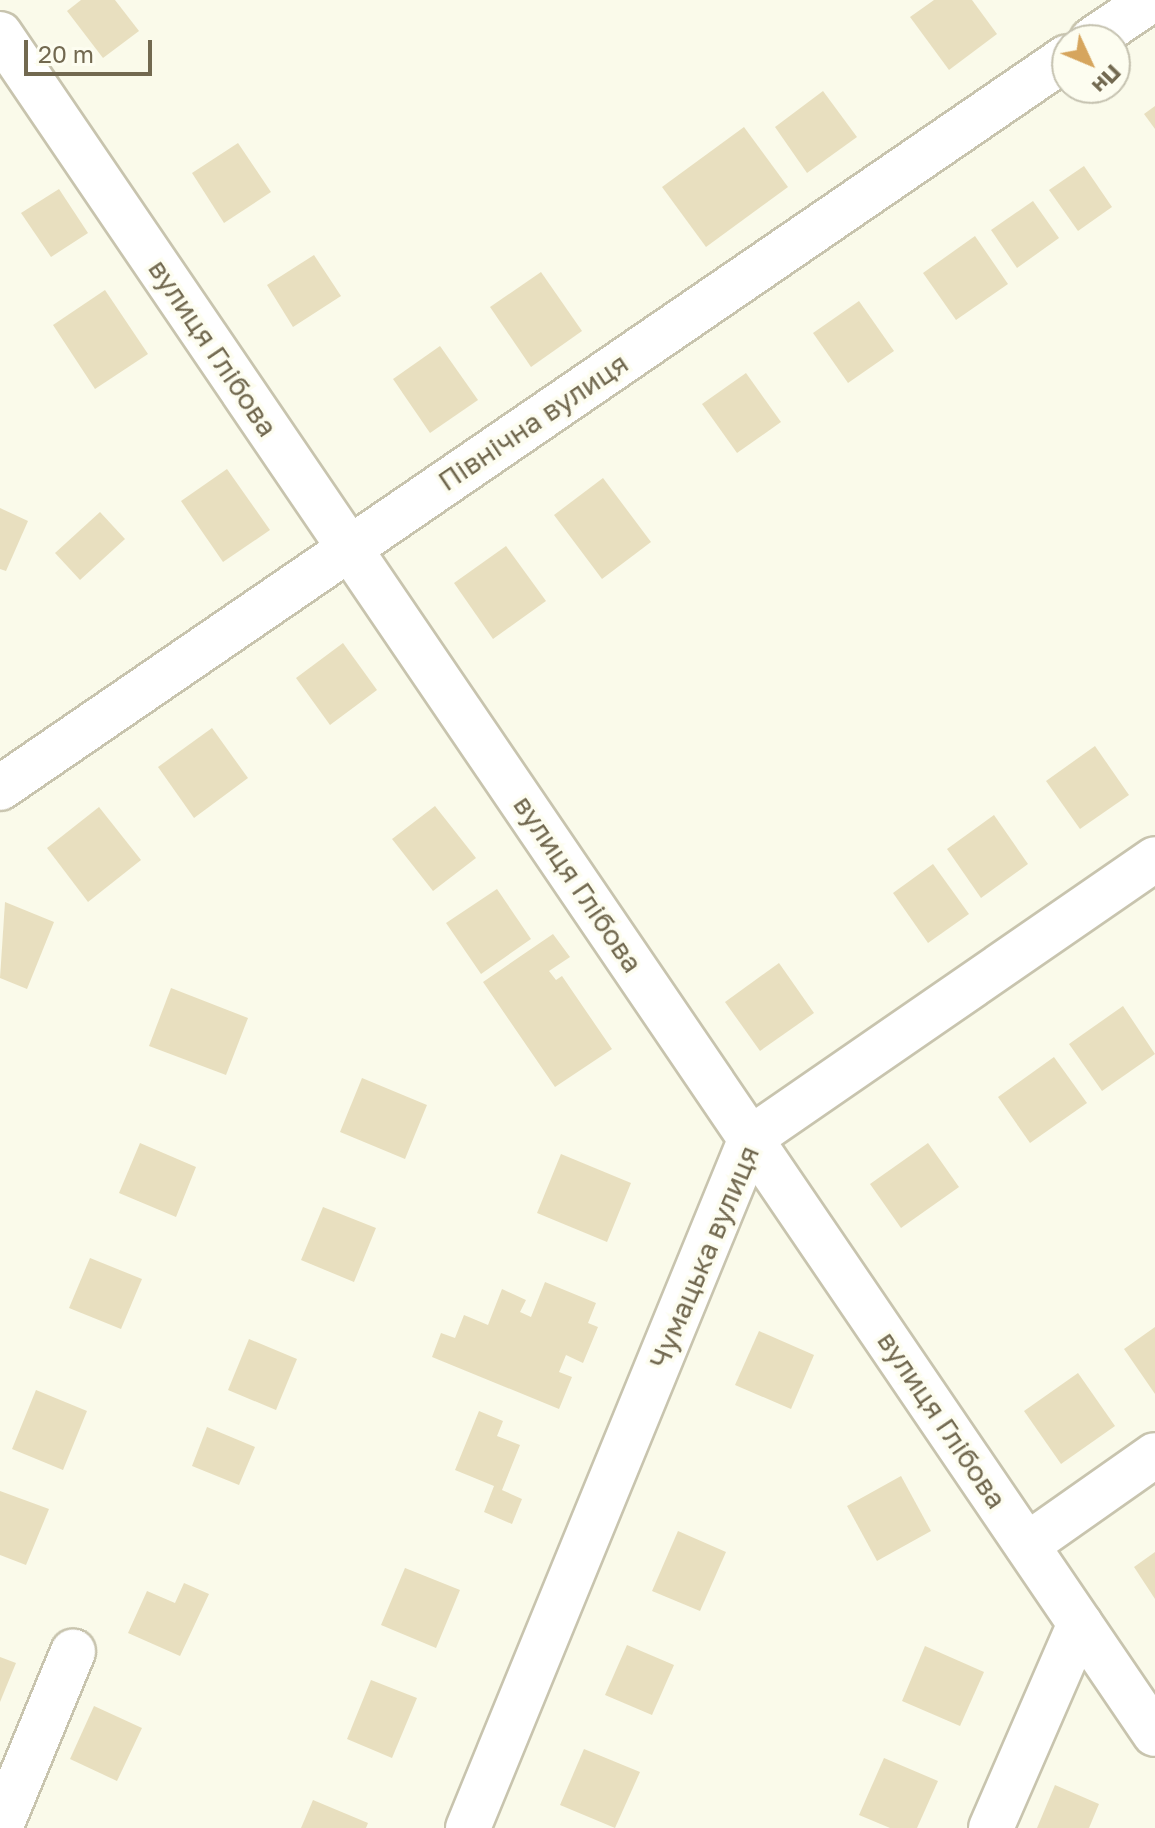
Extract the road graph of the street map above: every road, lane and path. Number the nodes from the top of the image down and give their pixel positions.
1 (1151, 0) edge
2 (1116, 24) edge
3 (0, 34) edge
4 (1051, 68) edge
5 (350, 548) junction
6 (0, 788) edge
7 (1155, 859) edge
8 (751, 1138) junction
9 (1155, 1455) edge
10 (1027, 1545) junction
11 (1080, 1623) junction
12 (73, 1652) dead end
13 (1155, 1734) edge
14 (0, 1828) edge
15 (468, 1828) edge
16 (991, 1828) edge

1 - 2 street
3 - 5 street, вулиця Глібова
4 - 5 street, Північна вулиця
5 - 6 street, Північна вулиця
5 - 8 street, вулиця Глібова
7 - 8 street, Чумацька вулиця
8 - 10 street, вулиця Глібова
8 - 15 street, Чумацька вулиця
9 - 10 street
10 - 11 street, вулиця Глібова
11 - 13 street, вулиця Глібова
11 - 16 street
12 - 14 street

